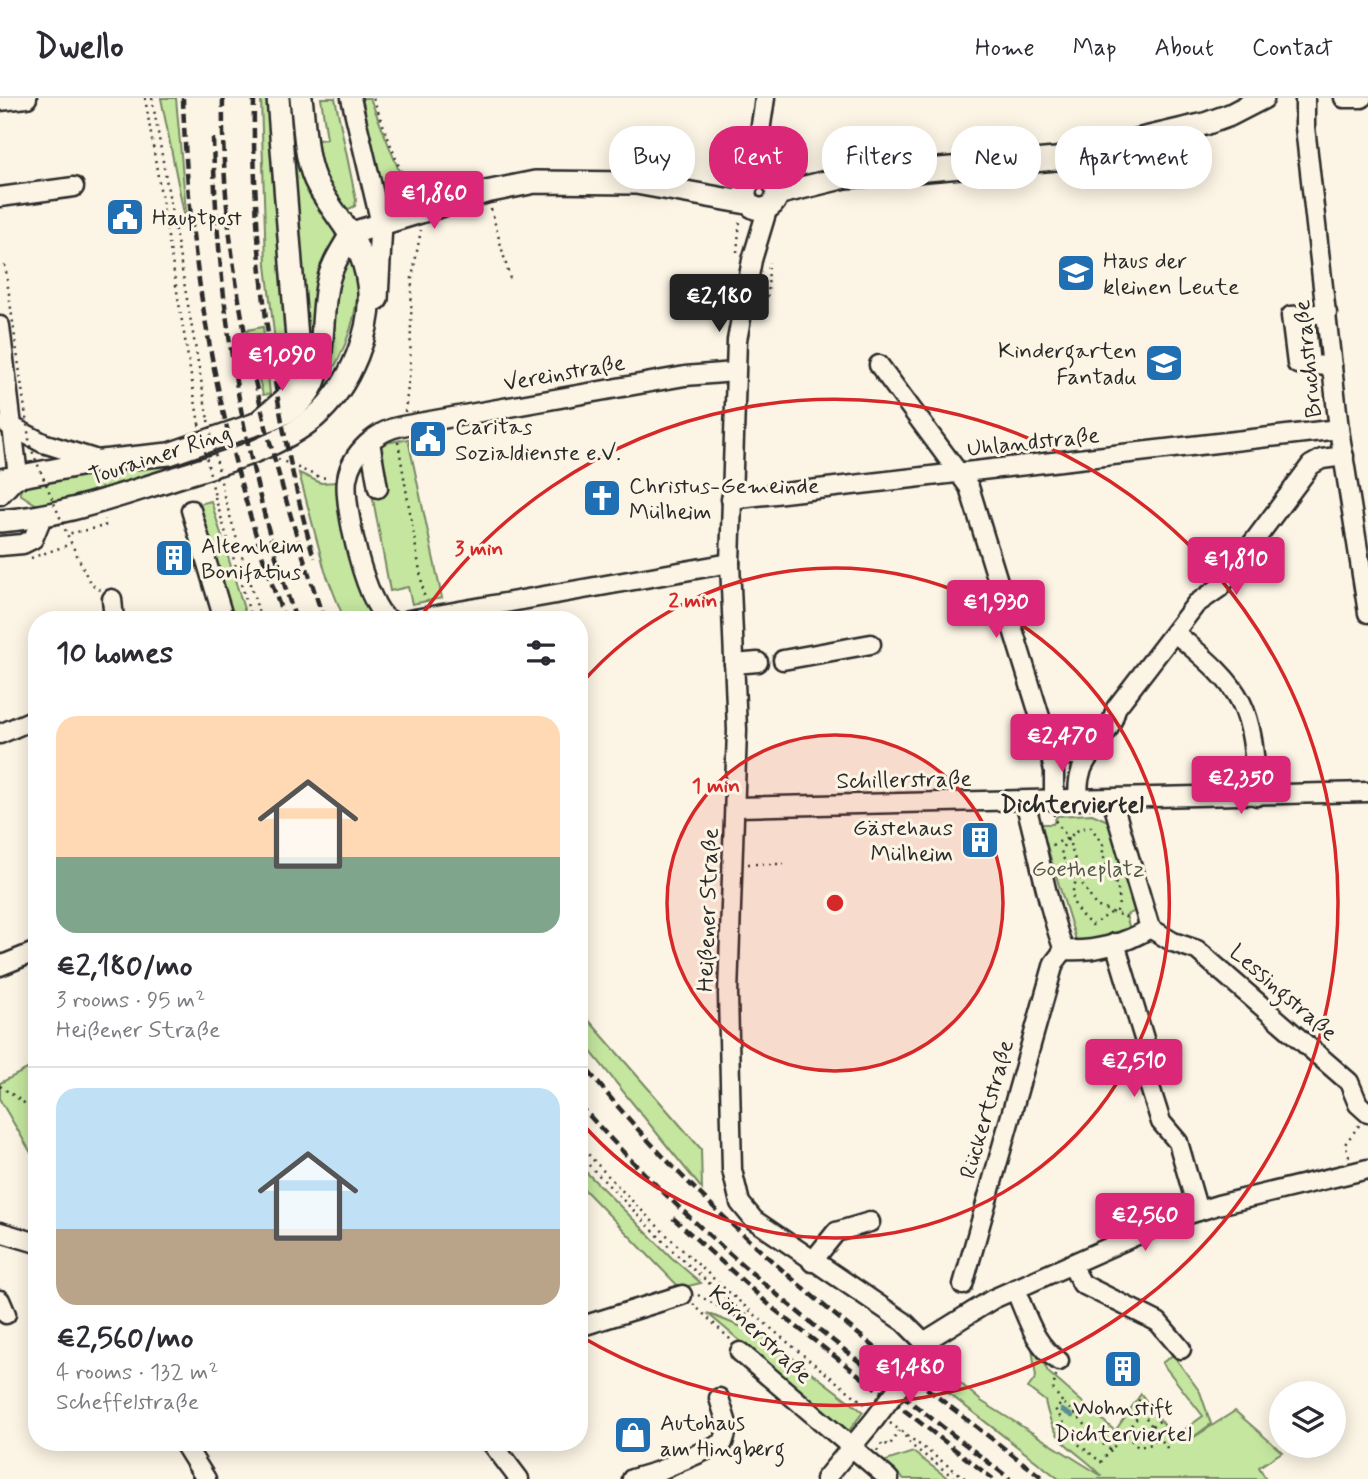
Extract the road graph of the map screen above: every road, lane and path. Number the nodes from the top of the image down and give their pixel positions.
1 (27, 98) edge
2 (145, 98) edge
3 (152, 98) edge
4 (278, 98) edge
5 (301, 98) edge
6 (351, 98) edge
7 (373, 98) edge
8 (765, 98) edge
9 (1263, 98) edge
10 (1305, 98) edge
11 (1344, 98) edge
12 (1362, 98) edge
13 (0, 101) edge
14 (74, 187) dead end
15 (486, 192) junction
16 (760, 192) junction
17 (0, 197) edge
18 (400, 223) junction
19 (352, 233) junction
20 (760, 258) junction
21 (5, 265) dead end
22 (510, 279) dead end
23 (758, 311) dead end
24 (1327, 313) junction
25 (1305, 315) junction
26 (369, 318) junction
27 (0, 326) edge
28 (1297, 364) dead end
29 (879, 365) dead end
30 (1332, 366) junction
31 (735, 372) junction
32 (6, 423) edge
33 (256, 424) junction
34 (1339, 429) junction
35 (400, 434) junction
36 (1301, 435) junction
37 (370, 442) junction
38 (272, 456) dead end
39 (1343, 456) junction
40 (101, 461) junction
41 (1311, 466) junction
42 (960, 473) junction
43 (347, 476) junction
44 (9, 478) edge
45 (378, 488) dead end
46 (0, 495) edge
47 (731, 499) junction
48 (0, 503) edge
49 (191, 510) dead end
50 (106, 512) dead end
51 (33, 518) junction
52 (0, 521) edge
53 (67, 534) junction
54 (72, 544) junction
55 (0, 546) edge
56 (34, 558) dead end
57 (730, 563) junction
58 (1364, 566) edge
59 (112, 598) joint
60 (425, 601) dead end
61 (113, 611) edge
62 (221, 611) edge
63 (248, 611) edge
64 (258, 611) edge
65 (384, 611) edge
66 (460, 611) edge
67 (1368, 613) edge
68 (1175, 633) junction
69 (872, 644) dead end
70 (783, 660) dead end
71 (758, 662) dead end
72 (734, 664) junction
73 (28, 722) edge
74 (0, 734) edge
75 (1048, 743) junction
76 (1090, 755) junction
77 (1368, 792) edge
78 (1257, 796) junction
79 (1054, 800) junction
80 (1079, 800) junction
81 (1112, 800) junction
82 (1026, 802) junction
83 (736, 807) junction
84 (1068, 838) junction
85 (1039, 850) junction
86 (746, 853) dead end
87 (783, 864) dead end
88 (1111, 913) junction
89 (1116, 914) junction
90 (1150, 928) junction
91 (1115, 943) junction
92 (1064, 950) junction
93 (28, 955) edge
94 (0, 966) edge
95 (0, 1086) edge
96 (28, 1106) edge
97 (1363, 1120) edge
98 (588, 1153) edge
99 (1349, 1157) dead end
100 (588, 1164) edge
101 (1368, 1169) edge
102 (1198, 1211) junction
103 (870, 1222) dead end
104 (0, 1232) edge
105 (28, 1240) edge
106 (812, 1262) junction
107 (1071, 1264) junction
108 (963, 1285) dead end
109 (1015, 1289) junction
110 (687, 1293) junction
111 (753, 1316) junction
112 (759, 1321) junction
113 (588, 1324) edge
114 (925, 1342) junction
115 (1181, 1349) dead end
116 (740, 1352) joint
117 (1059, 1361) joint
118 (1138, 1396) dead end
119 (719, 1398) dead end
120 (1063, 1403) junction
121 (1142, 1412) junction
122 (877, 1416) junction
123 (1161, 1420) dead end
124 (1133, 1426) junction
125 (1152, 1426) junction
126 (1137, 1430) dead end
127 (901, 1432) junction
128 (1126, 1435) junction
129 (1158, 1435) junction
130 (853, 1447) junction
131 (1111, 1450) junction
132 (189, 1451) edge
133 (498, 1451) edge
134 (1170, 1452) dead end
135 (876, 1453) dead end
136 (206, 1479) edge
137 (519, 1479) edge
138 (632, 1479) edge
139 (825, 1479) edge
140 (889, 1479) edge
141 (956, 1479) edge
142 (967, 1479) edge

1 - 13 street
2 - 63 path, bridge
3 - 64 path, bridge
4 - 33 main road, Tourainer Ring
5 - 19 main road, Tourainer Ring
6 - 18 street
7 - 18 path
8 - 16 street, Heißener Straße
9 - 16 main road
10 - 24 street, Bruchstraße
11 - 12 street
14 - 17 street
15 - 16 main road
15 - 18 main road
15 - 22 path
16 - 20 street, Heißener Straße
18 - 19 main road
18 - 26 main road
18 - 35 path
19 - 26 main road, Tourainer Ring
19 - 33 main road
20 - 23 path
20 - 31 street, Heißener Straße
21 - 53 path, bridge
24 - 25 street
24 - 30 street, Bruchstraße
25 - 28 street
25 - 30 street
26 - 51 main road, Tourainer Ring
27 - 32 street
29 - 42 street
30 - 34 street, Bruchstraße
31 - 35 street, Vereinstraße
31 - 47 street, Heißener Straße
32 - 40 street
32 - 44 street
33 - 40 main road, Tourainer Ring
34 - 36 street, Uhlandstraße
34 - 39 street, Bruchstraße
35 - 37 street, Vereinstraße
35 - 60 path
36 - 41 street
36 - 42 street, Uhlandstraße
37 - 43 street
37 - 45 street
38 - 43 path
39 - 41 street
39 - 58 street, Bruchstraße
40 - 44 main road, Tourainer Ring
41 - 68 street
42 - 47 street, Uhlandstraße
42 - 75 street
43 - 65 street
44 - 46 street
47 - 57 street, Heißener Straße
48 - 51 street
49 - 62 street
50 - 53 path
51 - 52 main road, Tourainer Ring
51 - 55 street
53 - 54 path
54 - 56 path
54 - 59 path
57 - 66 street
57 - 72 street, Heißener Straße
58 - 67 street, Bruchstraße
59 - 61 street
68 - 76 street
68 - 78 street
69 - 70 street
71 - 72 street
72 - 83 street, Heißener Straße
73 - 74 street
75 - 76 street
75 - 79 street
76 - 80 street
77 - 78 street, Schillerstraße
78 - 81 street, Schillerstraße
79 - 80 street, Schillerstraße
79 - 82 street, Schillerstraße
79 - 84 path
80 - 81 street, Schillerstraße
81 - 90 street
82 - 83 street, Schillerstraße
82 - 85 street
83 - 106 street, Heißener Straße
84 - 85 path
84 - 88 path
84 - 88 path
84 - 89 path
85 - 92 street
86 - 87 path
88 - 89 path
89 - 90 path
90 - 91 street
90 - 97 street, Lessingstraße
91 - 92 street
91 - 102 street
92 - 108 street, Rückertstraße
93 - 94 street
95 - 96 path
97 - 99 path
98 - 111 path
100 - 111 path
101 - 102 street
102 - 107 street
103 - 106 street
104 - 105 street
106 - 114 street, Heißener Straße
107 - 109 street
107 - 115 street
109 - 114 street
109 - 117 street
110 - 112 path
110 - 113 street, Körnerstraße
110 - 116 path, Körnerstraße
111 - 112 path
112 - 122 path
114 - 122 street, bridge
116 - 130 street, Körnerstraße
117 - 120 path
118 - 121 path
119 - 138 street
120 - 131 path
120 - 131 path
121 - 124 path
121 - 125 path
122 - 127 path
122 - 130 street
123 - 125 path
124 - 126 path
124 - 128 path
125 - 129 path
127 - 135 path
127 - 141 path
127 - 142 path
128 - 129 path
128 - 131 path
129 - 134 path
130 - 139 street
130 - 140 street, Körnerstraße
132 - 136 street
133 - 137 street

